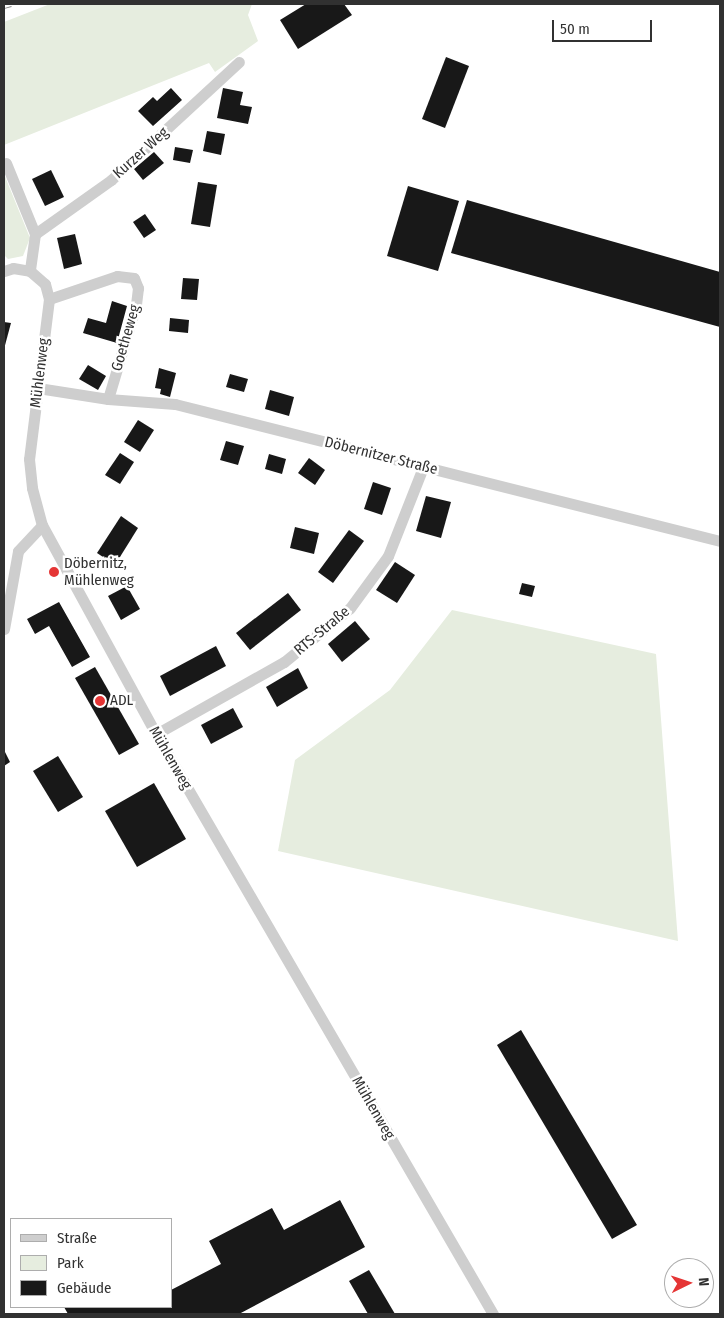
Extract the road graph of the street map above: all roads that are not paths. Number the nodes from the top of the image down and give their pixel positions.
1 (239, 62) dead end
2 (6, 163) dead end
3 (35, 234) junction
4 (4, 271) edge
5 (30, 271) junction
6 (48, 299) junction
7 (38, 388) junction
8 (108, 399) junction
9 (423, 467) junction
10 (42, 525) junction
11 (720, 541) edge
12 (4, 624) edge
13 (156, 734) junction
14 (493, 1314) edge

1 - 3 street, Kurzer Weg
2 - 3 street
3 - 5 street
4 - 5 street
5 - 6 street
6 - 7 street, Mühlenweg
6 - 8 street, Goetheweg
7 - 8 street, Döbernitzer Straße
7 - 10 street, Mühlenweg
8 - 9 street, Döbernitzer Straße
9 - 11 street, Döbernitzer Straße
9 - 13 street, RTS-Straße
10 - 12 street
10 - 13 street, Mühlenweg
13 - 14 street, Mühlenweg

